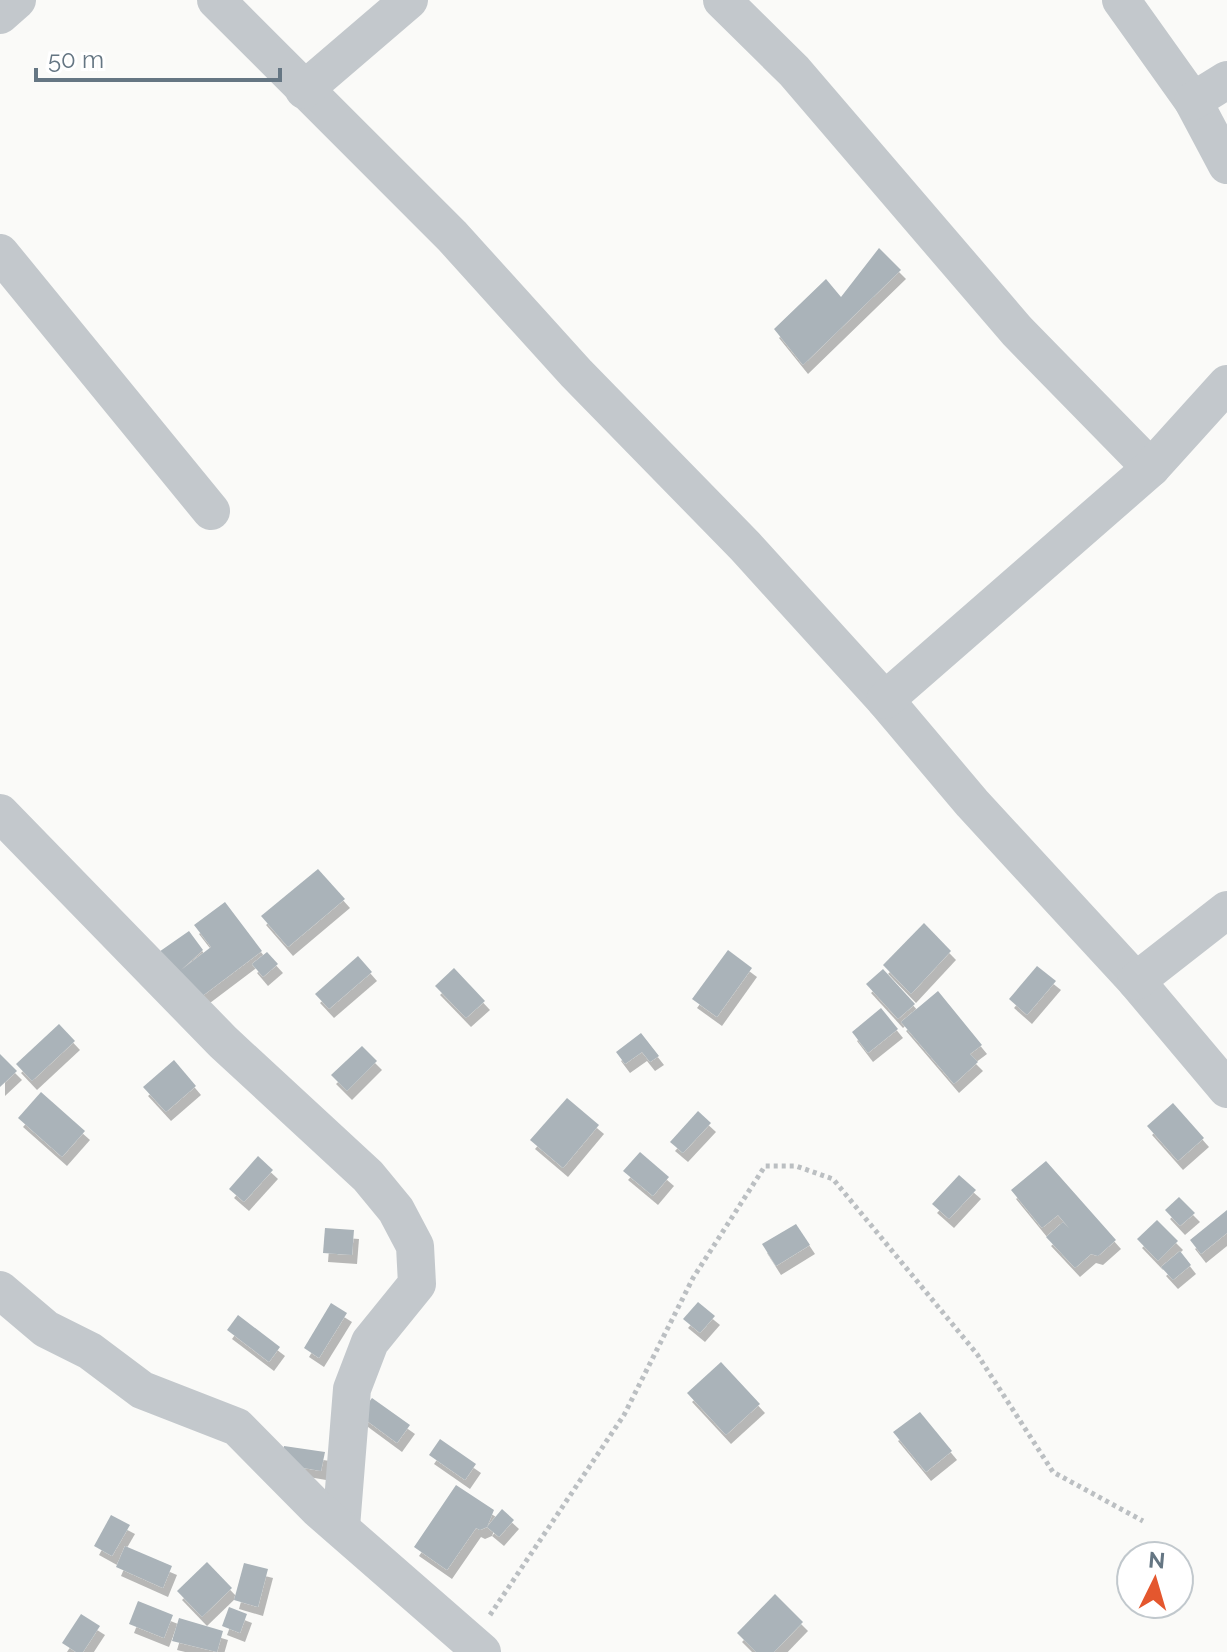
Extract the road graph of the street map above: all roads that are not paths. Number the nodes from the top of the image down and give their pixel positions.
1 (17, 0) edge
2 (216, 0) edge
3 (409, 0) edge
4 (722, 0) edge
5 (1121, 0) edge
6 (0, 15) edge
7 (1227, 80) edge
8 (304, 90) junction
9 (1193, 101) junction
10 (1227, 165) edge
11 (0, 253) edge
12 (1227, 384) edge
13 (1151, 468) junction
14 (211, 511) dead end
15 (885, 700) junction
16 (0, 813) edge
17 (1227, 910) edge
18 (1136, 981) junction
19 (1227, 1089) edge
20 (0, 1290) edge
21 (341, 1527) junction
22 (472, 1649) edge

1 - 6 street
2 - 8 street
3 - 8 street
4 - 13 street
5 - 9 street
7 - 9 street
8 - 15 street
9 - 10 street
11 - 14 street
12 - 13 street
13 - 15 street
15 - 18 street
16 - 21 street
17 - 18 street
18 - 19 street
20 - 21 street
21 - 22 street

